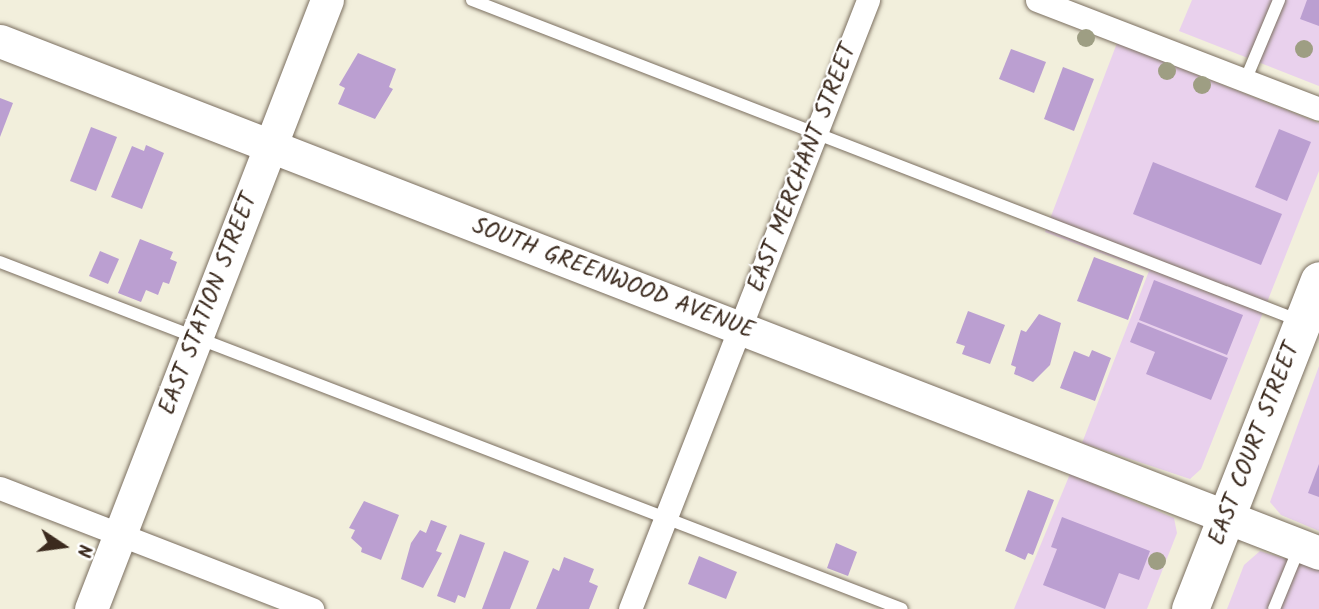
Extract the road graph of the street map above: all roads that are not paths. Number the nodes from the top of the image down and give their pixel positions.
1 (327, 0) edge
2 (472, 0) edge
3 (867, 0) edge
4 (1037, 0) edge
5 (1279, 0) edge
6 (0, 41) edge
7 (1245, 81) junction
8 (1319, 109) edge
9 (816, 133) junction
10 (271, 146) junction
11 (0, 262) edge
12 (1319, 279) edge
13 (1311, 325) edge
14 (741, 328) junction
15 (197, 337) junction
16 (0, 488) edge
17 (1226, 517) junction
18 (666, 518) junction
19 (120, 535) junction
20 (1310, 549) edge
21 (91, 609) edge
22 (312, 609) edge
23 (630, 609) edge
24 (902, 609) edge
25 (1190, 609) edge
26 (1274, 609) edge

1 - 10 street, EAST STATION STREET
2 - 9 lane
3 - 9 street, EAST MERCHANT STREET
4 - 7 street
5 - 7 lane
6 - 10 street, SOUTH GREENWOOD AVENUE
7 - 8 street
9 - 13 lane
9 - 14 street, EAST MERCHANT STREET
10 - 14 street, SOUTH GREENWOOD AVENUE
10 - 15 street, EAST STATION STREET
11 - 15 lane
12 - 13 main road, EAST COURT STREET
13 - 17 main road, EAST COURT STREET
14 - 17 street, SOUTH GREENWOOD AVENUE
14 - 18 street, EAST MERCHANT STREET
15 - 18 lane
15 - 19 street, EAST STATION STREET
16 - 19 street
17 - 20 street, SOUTH GREENWOOD AVENUE
17 - 25 main road, EAST COURT STREET
18 - 23 street, EAST MERCHANT STREET
18 - 24 lane
19 - 21 street, EAST STATION STREET
19 - 22 street
20 - 26 lane

